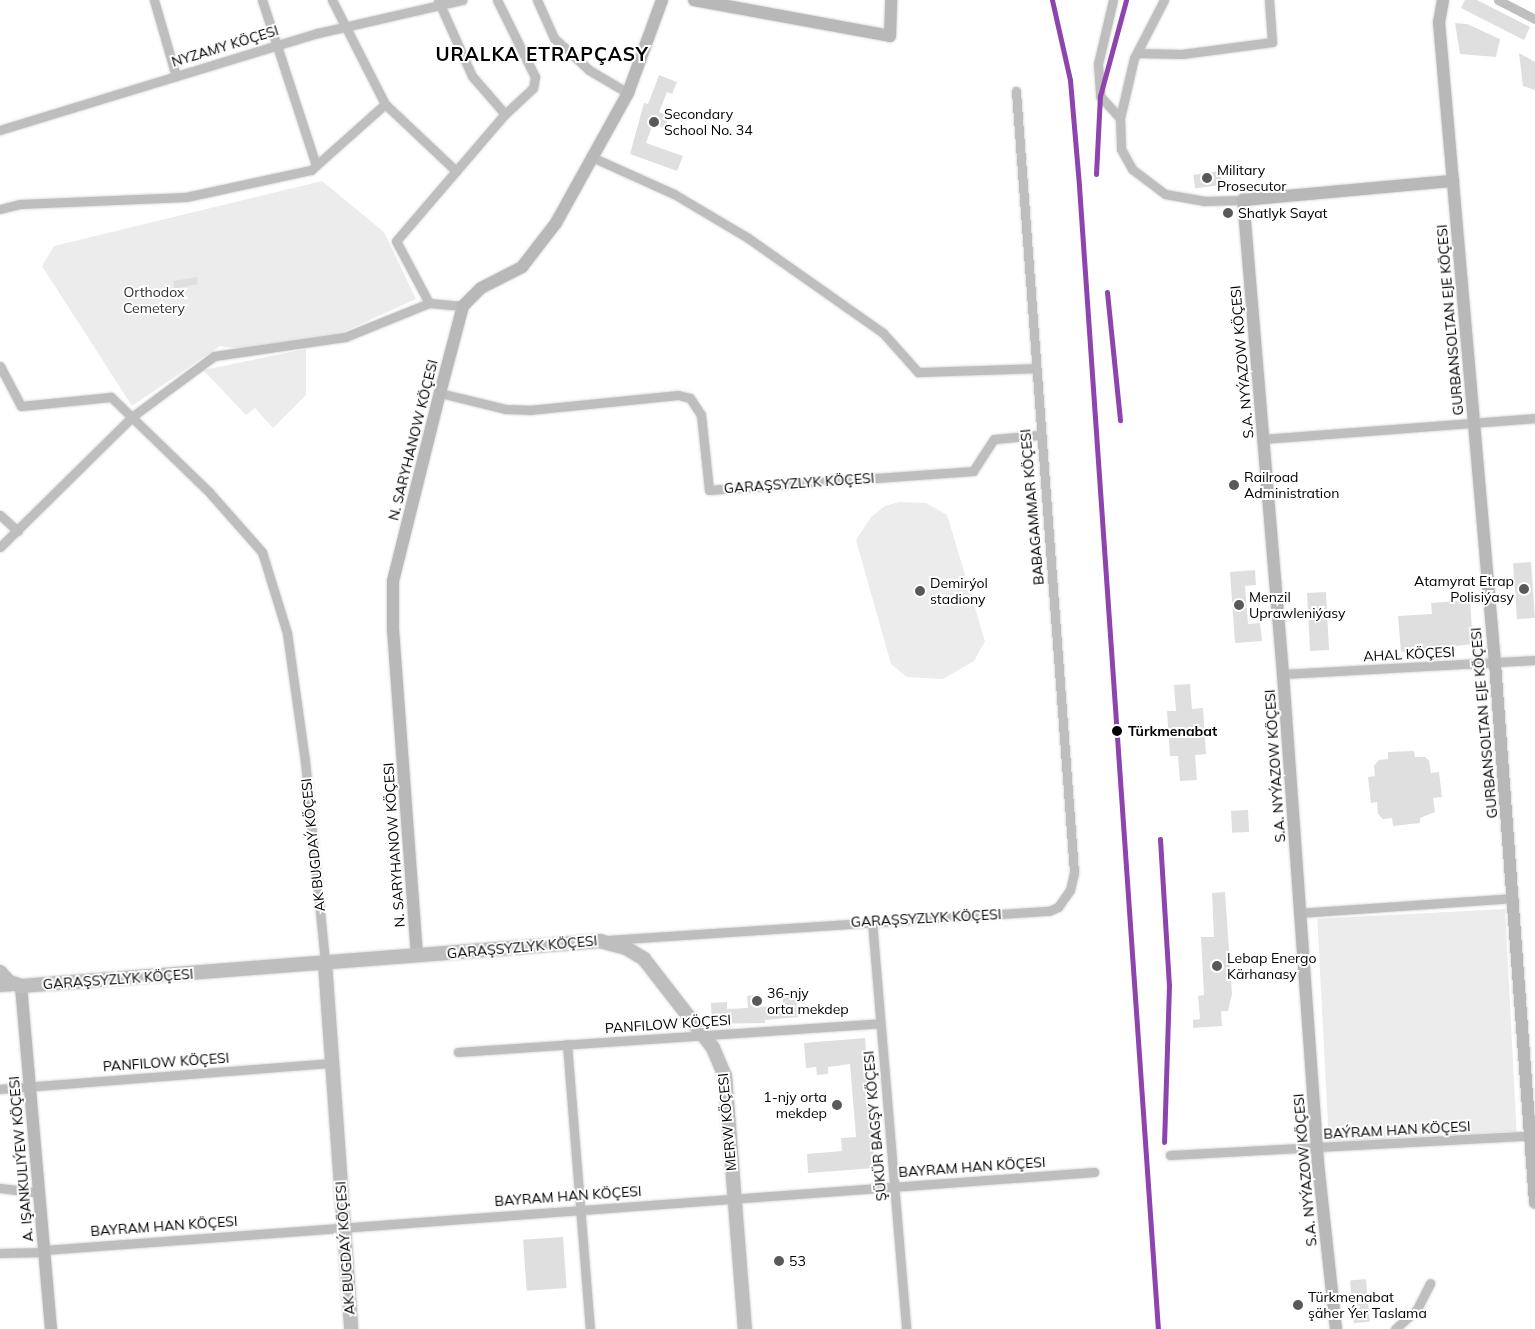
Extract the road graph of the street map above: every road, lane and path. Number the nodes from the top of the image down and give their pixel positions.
1 (154, 0) edge
2 (262, 0) edge
3 (332, 0) edge
4 (462, 0) edge
5 (497, 0) edge
6 (537, 0) edge
7 (662, 0) edge
8 (694, 0) edge
9 (891, 0) edge
10 (1113, 0) edge
11 (1164, 0) edge
12 (1269, 0) edge
13 (1441, 2) edge
14 (439, 3) edge
15 (343, 27) junction
16 (277, 46) junction
17 (1137, 53) junction
18 (176, 76) junction
19 (1016, 91) dead end
20 (628, 93) junction
21 (386, 104) junction
22 (505, 114) junction
23 (1120, 118) junction
24 (0, 130) edge
25 (594, 158) junction
26 (316, 164) junction
27 (456, 171) junction
28 (1453, 181) junction
29 (1244, 200) junction
30 (0, 209) edge
31 (429, 303) junction
32 (463, 306) junction
33 (0, 366) edge
34 (1036, 368) junction
35 (440, 393) junction
36 (133, 416) junction
37 (1535, 418) edge
38 (1474, 422) junction
39 (1039, 435) junction
40 (1264, 439) junction
41 (0, 515) edge
42 (18, 531) junction
43 (0, 547) edge
44 (1535, 660) edge
45 (1495, 663) junction
46 (1284, 674) junction
47 (1513, 898) junction
48 (1049, 911) joint
49 (1300, 913) junction
50 (872, 921) junction
51 (600, 941) junction
52 (417, 956) junction
53 (325, 963) junction
54 (0, 972) edge
55 (21, 986) junction
56 (0, 987) edge
57 (880, 1024) junction
58 (702, 1037) junction
59 (567, 1044) junction
60 (458, 1052) dead end
61 (334, 1063) junction
62 (30, 1087) junction
63 (0, 1089) edge
64 (1533, 1136) edge
65 (1317, 1148) junction
66 (1170, 1155) dead end
67 (1094, 1172) dead end
68 (894, 1186) junction
69 (0, 1188) edge
70 (39, 1193) junction
71 (734, 1199) junction
72 (1535, 1203) edge
73 (580, 1209) junction
74 (342, 1226) junction
75 (44, 1251) junction
76 (0, 1253) edge
77 (1430, 1282) dead end
78 (1333, 1325) edge
79 (51, 1329) edge
80 (350, 1329) edge
81 (590, 1329) edge
82 (745, 1329) edge
83 (906, 1329) edge
84 (1394, 1329) edge

1 - 18 street
2 - 16 street
3 - 15 street
4 - 14 street, NYZAMY KÖÇESI
5 - 22 street
6 - 20 street
7 - 20 street
8 - 9 street
10 - 23 street
11 - 17 street
12 - 17 street
13 - 28 street, GURBANSOLTAN EJE KÖÇESI
14 - 15 street, NYZAMY KÖÇESI
14 - 22 street
15 - 16 street, NYZAMY KÖÇESI
15 - 21 street
16 - 18 street, NYZAMY KÖÇESI
16 - 26 street
17 - 23 street
18 - 24 street, NYZAMY KÖÇESI
19 - 34 street, BABAGAMMAR KÖÇESI
20 - 25 street
21 - 26 street
21 - 27 street
22 - 27 street
23 - 29 street
25 - 32 street
25 - 34 street
26 - 30 street
27 - 31 street
28 - 29 street
28 - 38 street, GURBANSOLTAN EJE KÖÇESI
29 - 40 street, S.A. NYÝAZOW KÖÇESI
31 - 32 street
31 - 36 street
32 - 35 street, N. SARYHANOW KÖÇESI
33 - 36 street, AK BUGDAÝ KÖÇESI
34 - 39 street, BABAGAMMAR KÖÇESI
35 - 39 street, GARAŞSYZLYK KÖÇESI
35 - 52 street, N. SARYHANOW KÖÇESI
36 - 42 street
36 - 53 street, AK BUGDAÝ KÖÇESI
37 - 38 street
38 - 40 street
38 - 45 street, GURBANSOLTAN EJE KÖÇESI
39 - 48 street, BABAGAMMAR KÖÇESI
40 - 46 street, S.A. NYÝAZOW KÖÇESI
41 - 42 street
42 - 43 street
44 - 45 street, AHAL KÖÇESI
45 - 46 street, AHAL KÖÇESI
45 - 47 street, GURBANSOLTAN EJE KÖÇESI
46 - 49 street, S.A. NYÝAZOW KÖÇESI
47 - 49 street
47 - 64 street, GURBANSOLTAN EJE KÖÇESI
48 - 50 street, GARAŞSYZLYK KÖÇESI
49 - 65 street, S.A. NYÝAZOW KÖÇESI
50 - 51 street, GARAŞSYZLYK KÖÇESI
50 - 57 street, ŞÜKÜR BAGŞY KÖÇESI
51 - 52 main road, GARAŞSYZLYK KÖÇESI
51 - 58 main road, MERW KÖÇESI
52 - 53 main road, GARAŞSYZLYK KÖÇESI
53 - 55 main road, GARAŞSYZLYK KÖÇESI
53 - 61 main road, AK BUGDAÝ KÖÇESI
54 - 55 main road
55 - 56 street
55 - 62 street, A. IŞANKULIÝEW KÖÇESI
57 - 58 street, PANFILOW KÖÇESI
57 - 68 street, ŞÜKÜR BAGŞY KÖÇESI
58 - 59 street, PANFILOW KÖÇESI
58 - 71 main road, MERW KÖÇESI
59 - 60 street, PANFILOW KÖÇESI
59 - 73 street
61 - 62 street, PANFILOW KÖÇESI
61 - 74 main road, AK BUGDAÝ KÖÇESI
62 - 63 street, PANFILOW KÖÇESI
62 - 70 street, A. IŞANKULIÝEW KÖÇESI
64 - 65 street, BAÝRAM HAN KÖÇESI
64 - 72 street, GURBANSOLTAN EJE KÖÇESI
65 - 66 street, BAÝRAM HAN KÖÇESI
65 - 78 street, S.A. NYÝAZOW KÖÇESI
67 - 68 street, BAYRAM HAN KÖÇESI
68 - 71 street, BAYRAM HAN KÖÇESI
68 - 83 street, ŞÜKÜR BAGŞY KÖÇESI
69 - 70 street
70 - 75 street, A. IŞANKULIÝEW KÖÇESI
71 - 73 street, BAYRAM HAN KÖÇESI
71 - 82 main road, MERW KÖÇESI
73 - 74 street, BAYRAM HAN KÖÇESI
73 - 81 street
74 - 75 street, BAYRAM HAN KÖÇESI
74 - 80 main road, AK BUGDAÝ KÖÇESI
75 - 76 street, BAYRAM HAN KÖÇESI
75 - 79 street, A. IŞANKULIÝEW KÖÇESI
77 - 84 street

